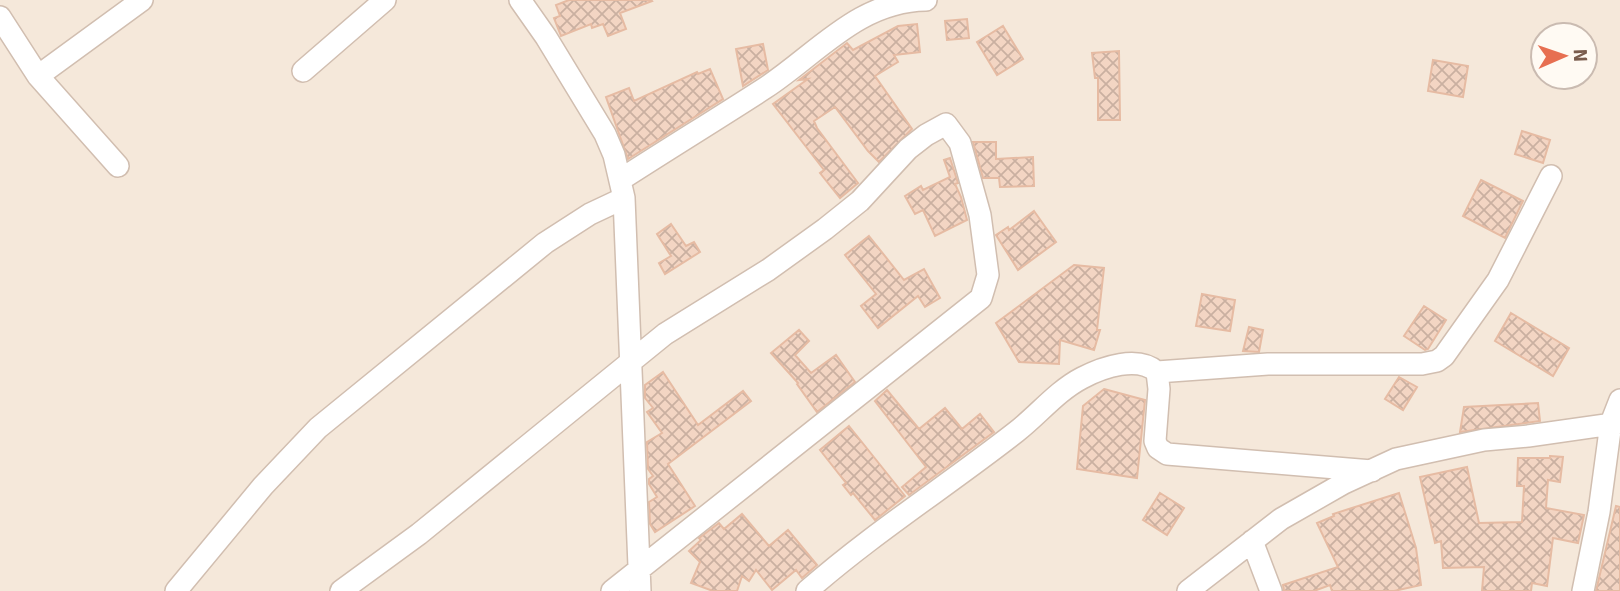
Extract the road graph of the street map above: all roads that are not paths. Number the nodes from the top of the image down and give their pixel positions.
1 (142, 0) edge
2 (385, 0) edge
3 (520, 0) edge
4 (926, 0) edge
5 (0, 17) edge
6 (303, 71) dead end
7 (38, 76) junction
8 (118, 166) dead end
9 (1551, 176) dead end
10 (622, 189) junction
11 (629, 362) junction
12 (1157, 372) junction
13 (1620, 400) edge
14 (1616, 423) edge
15 (1372, 471) junction
16 (1252, 541) junction
17 (639, 581) edge
18 (176, 591) edge
19 (341, 591) edge
20 (612, 591) edge
21 (807, 591) edge
22 (1188, 591) edge
23 (1271, 591) edge
24 (1583, 591) edge

1 - 7 street
2 - 6 street
3 - 10 street
4 - 10 street
5 - 7 street
7 - 8 street
9 - 12 street
10 - 11 street
10 - 18 street
11 - 17 street
11 - 17 street
11 - 19 street
12 - 15 street
12 - 21 street
13 - 14 street
14 - 15 street
14 - 24 street
15 - 16 street
16 - 22 street
16 - 23 street
17 - 20 street

